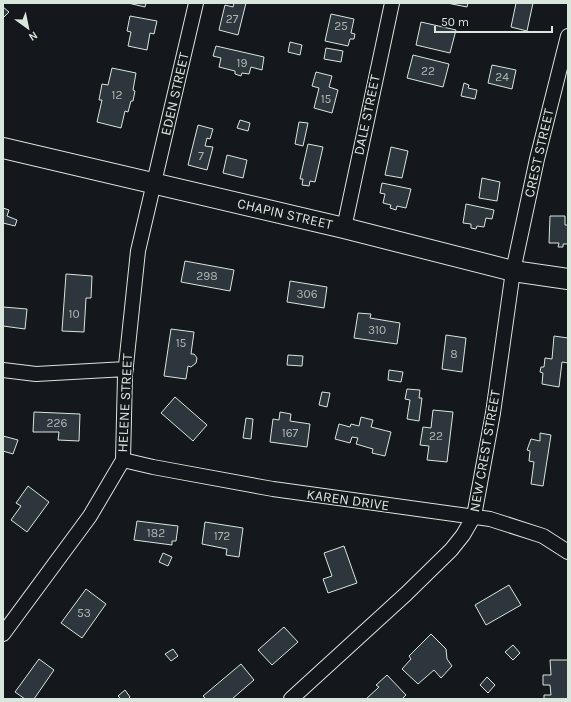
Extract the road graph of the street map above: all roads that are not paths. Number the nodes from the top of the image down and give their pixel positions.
1 (196, 3) edge
2 (392, 3) edge
3 (568, 36) edge
4 (3, 148) edge
5 (154, 184) junction
6 (344, 228) junction
7 (513, 271) junction
8 (568, 279) edge
9 (126, 369) junction
10 (3, 370) edge
11 (123, 460) junction
12 (474, 516) junction
13 (568, 552) edge
14 (3, 634) edge
15 (292, 699) edge

1 - 5 street, EDEN STREET
2 - 6 street, DALE STREET
3 - 7 street, CREST STREET
4 - 5 main road, CHAPIN STREET
5 - 6 main road, CHAPIN STREET
5 - 9 street, HELENE STREET
6 - 7 main road, CHAPIN STREET
7 - 8 main road, CHAPIN STREET
7 - 12 street, NEW CREST STREET
9 - 10 street
9 - 11 street, HELENE STREET
11 - 12 street, KAREN DRIVE
11 - 14 street, HELENE STREET
12 - 13 street, KAREN DRIVE
12 - 15 street, NEW CREST STREET

